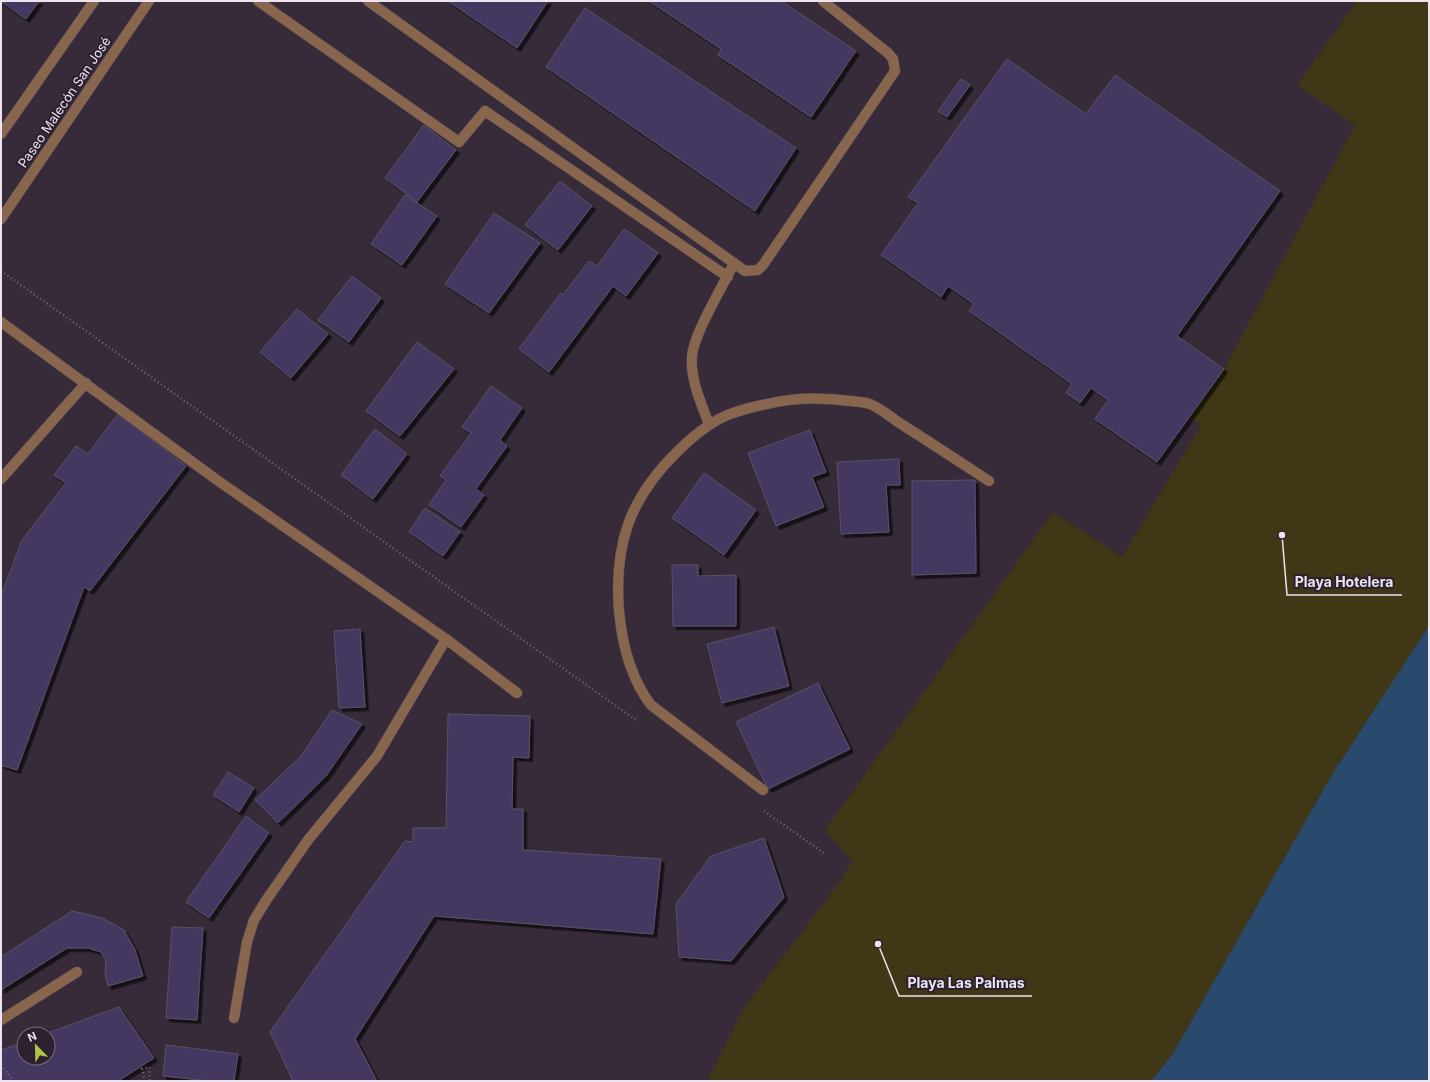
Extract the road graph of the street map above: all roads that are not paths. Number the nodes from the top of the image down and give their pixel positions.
1 (94, 1) edge
2 (149, 1) edge
3 (258, 1) edge
4 (368, 1) edge
5 (823, 1) edge
6 (1, 134) edge
7 (1, 219) edge
8 (734, 263) junction
9 (728, 278) junction
10 (1, 322) edge
11 (86, 383) junction
12 (709, 424) junction
13 (1, 479) edge
14 (989, 481) dead end
15 (446, 640) junction
16 (517, 693) dead end
17 (763, 790) dead end
18 (77, 972) dead end
19 (234, 1018) dead end
20 (1, 1020) edge

1 - 6 street
2 - 7 street, Paseo Malecón San José
3 - 9 street
4 - 8 street
5 - 8 street
8 - 9 street
9 - 12 street
10 - 11 street
11 - 13 street
11 - 15 street
12 - 14 street
12 - 17 street
15 - 16 street
15 - 19 street
18 - 20 street

